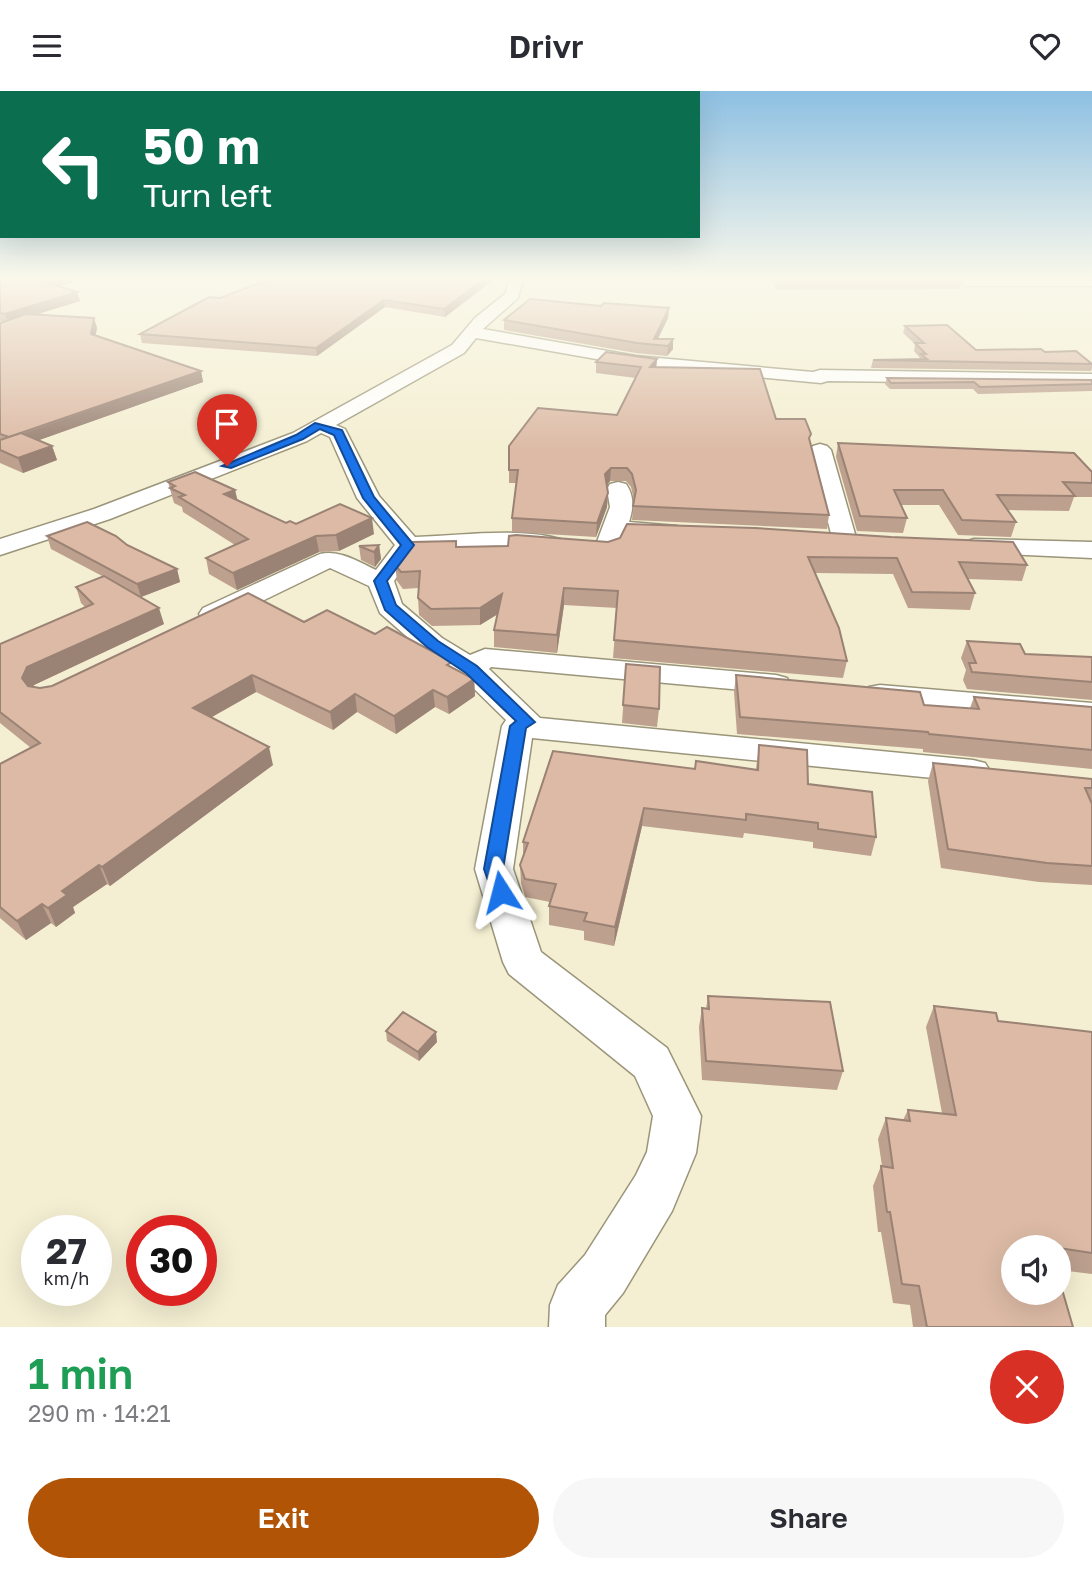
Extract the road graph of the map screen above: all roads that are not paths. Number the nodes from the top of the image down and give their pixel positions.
1 (468, 337) edge
2 (498, 337) edge
3 (1092, 379) edge
4 (319, 425) junction
5 (820, 450) dead end
6 (618, 489) dead end
7 (614, 529) junction
8 (698, 532) edge
9 (819, 539) edge
10 (845, 541) junction
11 (873, 543) edge
12 (408, 545) junction
13 (957, 546) edge
14 (0, 547) edge
15 (1092, 550) edge
16 (381, 581) junction
17 (194, 623) edge
18 (471, 669) junction
19 (798, 686) edge
20 (853, 691) edge
21 (1092, 713) edge
22 (519, 726) junction
23 (1010, 775) edge
24 (577, 1327) edge

1 - 4 street
2 - 3 street
4 - 12 street
4 - 14 street
5 - 10 street
6 - 7 street
7 - 8 street
7 - 12 street
9 - 10 street
10 - 11 street
12 - 16 street
13 - 15 street
16 - 17 street
16 - 18 street
18 - 19 street
18 - 22 street
20 - 21 street
22 - 23 street
22 - 24 street

